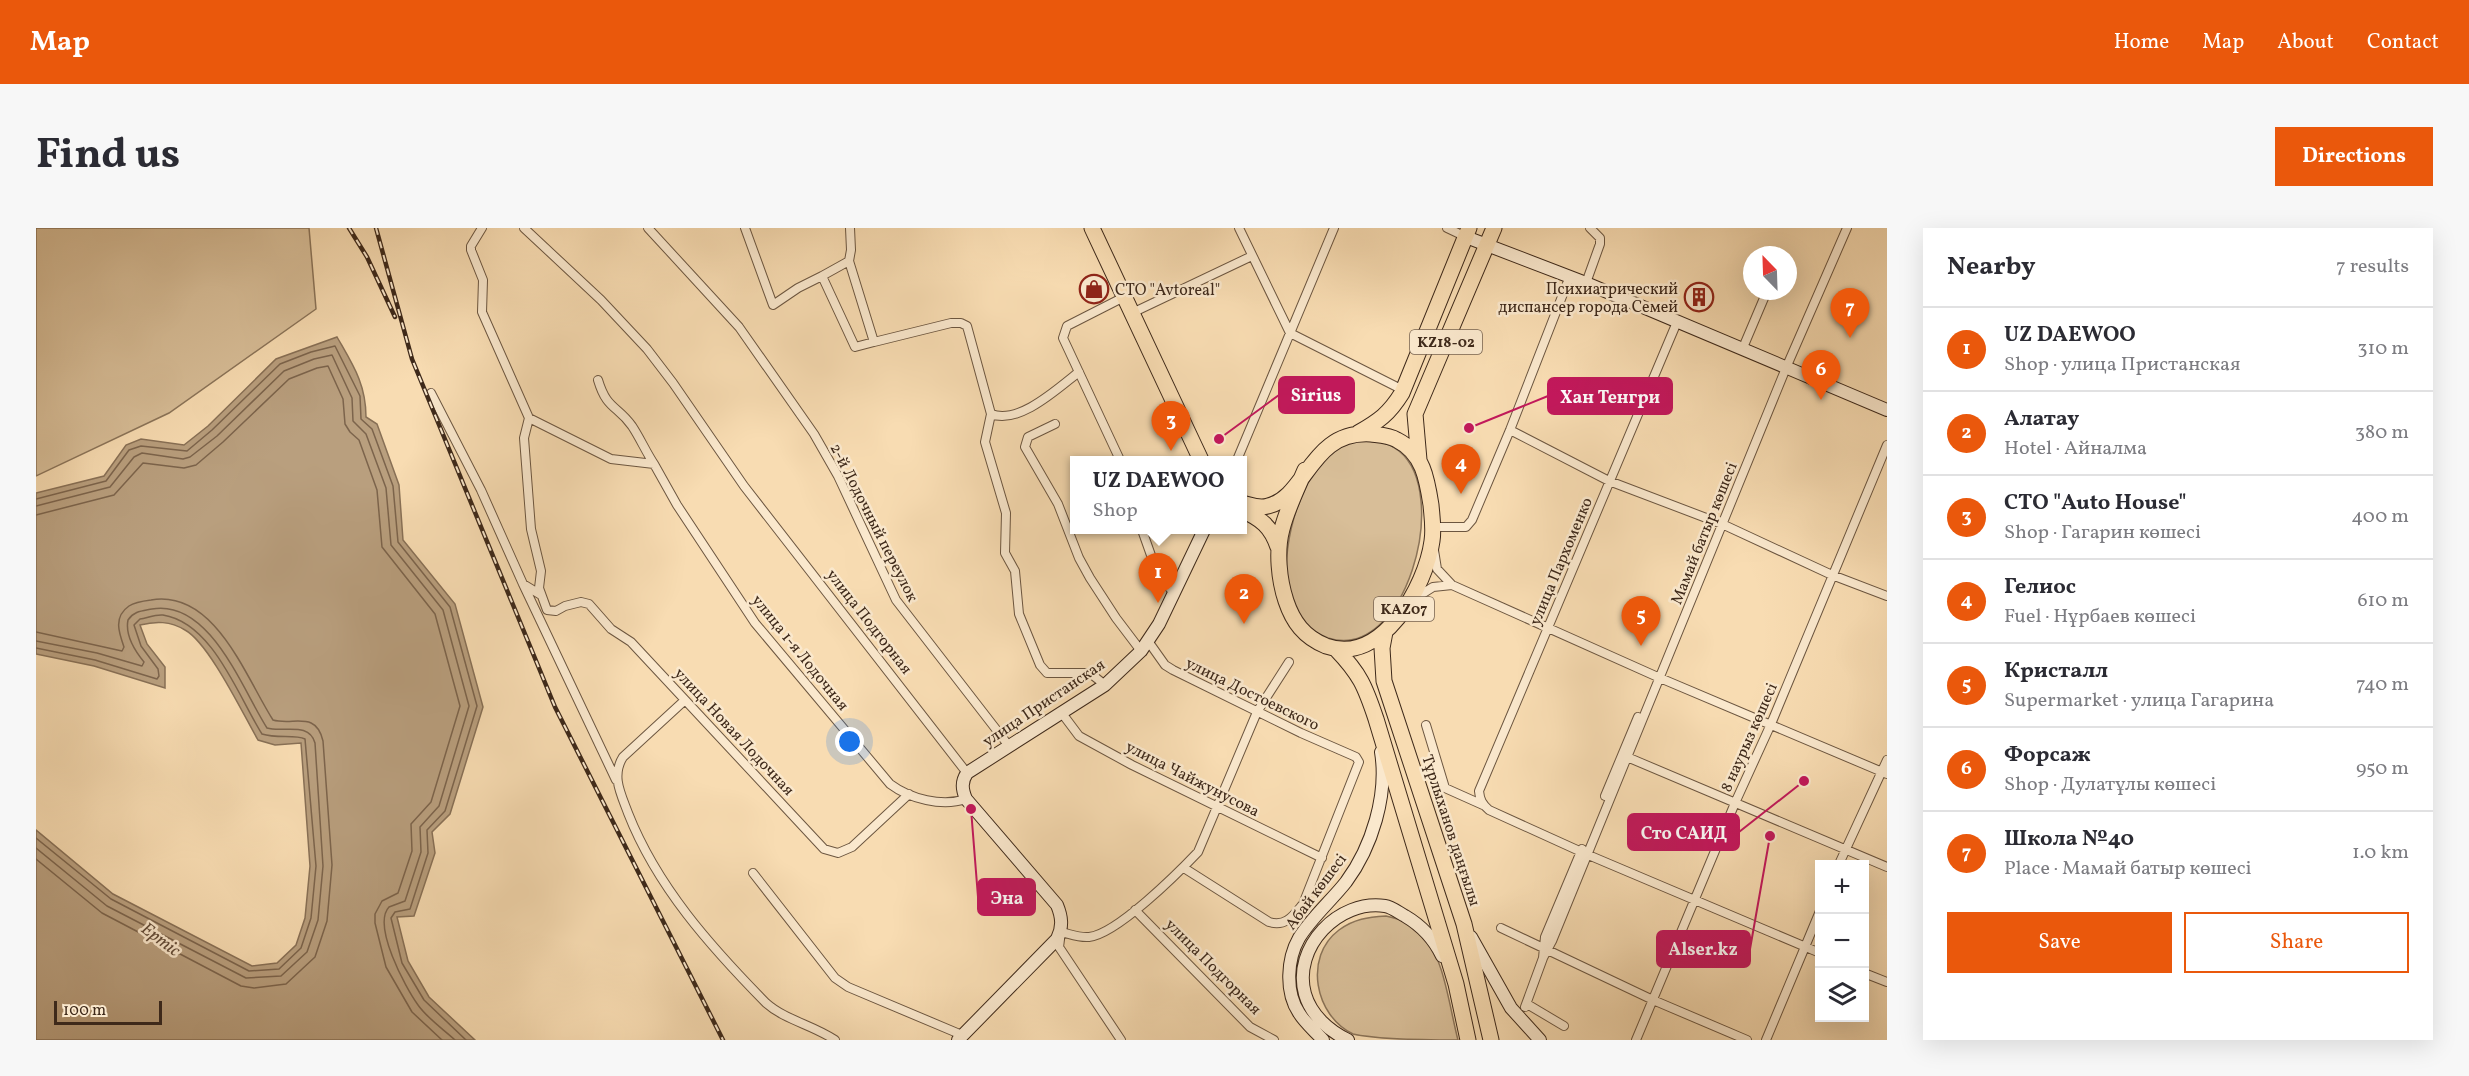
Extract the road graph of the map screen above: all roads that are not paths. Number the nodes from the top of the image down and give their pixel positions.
1 (482, 228) edge
2 (524, 228) edge
3 (648, 228) edge
4 (745, 228) edge
5 (850, 228) edge
6 (1092, 228) edge
7 (1239, 228) edge
8 (1334, 228) edge
9 (1448, 228) edge
10 (1494, 228) edge
11 (1590, 228) edge
12 (1847, 228) edge
13 (1467, 232) edge
14 (1487, 244) junction
15 (1252, 256) junction
16 (849, 261) junction
17 (822, 276) junction
18 (1570, 276) junction
19 (1586, 283) junction
20 (1124, 297) junction
21 (1763, 300) edge
22 (1132, 313) junction
23 (1677, 322) junction
24 (1290, 333) junction
25 (874, 342) junction
26 (1742, 350) junction
27 (1786, 368) junction
28 (1078, 372) junction
29 (598, 380) dead end
30 (1403, 390) junction
31 (431, 393) dead end
32 (1887, 410) edge
33 (991, 414) junction
34 (529, 418) junction
35 (1055, 424) dead end
36 (1510, 430) junction
37 (1358, 433) junction
38 (1887, 445) edge
39 (1118, 456) edge
40 (1199, 456) edge
41 (1239, 456) edge
42 (1419, 460) junction
43 (654, 464) junction
44 (1305, 470) junction
45 (1609, 481) junction
46 (1247, 504) edge
47 (1247, 512) edge
48 (1722, 525) junction
49 (1434, 527) junction
50 (1143, 534) edge
51 (1202, 534) edge
52 (1432, 543) junction
53 (1279, 552) junction
54 (1832, 575) junction
55 (523, 584) junction
56 (1452, 585) junction
57 (1174, 592) junction
58 (541, 595) junction
59 (1887, 596) edge
60 (1405, 608) junction
61 (1548, 629) junction
62 (1385, 632) junction
63 (1144, 646) junction
64 (1336, 649) junction
65 (1289, 662) dead end
66 (1658, 677) junction
67 (1105, 685) junction
68 (685, 700) junction
69 (1061, 712) junction
70 (1257, 712) junction
71 (1376, 718) junction
72 (1771, 724) junction
73 (1426, 725) dead end
74 (1009, 746) junction
75 (1627, 757) junction
76 (1887, 760) edge
77 (967, 773) junction
78 (1885, 773) edge
79 (616, 780) junction
80 (909, 794) junction
81 (966, 799) junction
82 (1735, 803) junction
83 (1218, 807) junction
84 (1486, 807) junction
85 (1845, 850) junction
86 (1583, 853) junction
87 (1322, 858) junction
88 (1841, 860) edge
89 (1887, 867) edge
90 (1184, 868) junction
91 (753, 873) dead end
92 (1695, 899) junction
93 (1135, 910) junction
94 (1819, 914) edge
95 (1464, 924) junction
96 (1501, 928) dead end
97 (1061, 932) junction
98 (1805, 946) junction
99 (1546, 948) junction
100 (1815, 951) edge
101 (1869, 975) edge
102 (1887, 982) edge
103 (1456, 984) junction
104 (1653, 999) junction
105 (1564, 1026) dead end
106 (1489, 1033) edge
107 (960, 1038) edge
108 (1468, 1038) edge
109 (835, 1040) edge
110 (1120, 1040) edge
111 (1274, 1040) edge
112 (1323, 1040) edge
113 (1348, 1040) edge
114 (1540, 1040) edge
115 (1636, 1040) edge
116 (1747, 1040) edge
117 (1766, 1040) edge

1 - 34 street
2 - 77 street, улица Подгорная
3 - 74 street, 2-й Лодочный переулок
4 - 17 street
5 - 16 street
6 - 20 highway
7 - 15 street
8 - 24 street
9 - 13 street
10 - 14 highway, KZ18-02
11 - 19 street
12 - 27 street, Мамай батыр көшесі
13 - 14 street
13 - 30 highway, KZ18-02
14 - 18 street
14 - 42 highway, KZ18-02
15 - 22 street
15 - 24 street
16 - 17 street
16 - 25 street
17 - 25 street
18 - 19 street
18 - 36 street
19 - 23 street
20 - 22 highway
20 - 28 street
21 - 26 street
22 - 40 highway
23 - 26 street
23 - 45 street, улица Пархоменко
24 - 30 street
24 - 41 street
25 - 33 street
26 - 27 street
27 - 32 street
27 - 48 street, Мамай батыр көшесі
28 - 33 street
28 - 39 street
29 - 43 street, улица 1-я Лодочная
30 - 37 highway, KZ18-02
31 - 55 street
33 - 67 street
34 - 43 street
34 - 58 street
35 - 63 street, улица Достоевского
36 - 45 street
36 - 49 street
37 - 42 highway, KAZ07
37 - 44 highway
38 - 54 street, 8 наурыз көшесі
42 - 49 highway, KAZ07
43 - 80 street, улица 1-я Лодочная
44 - 46 highway
44 - 53 highway
45 - 48 street
45 - 61 street, улица Пархоменко
47 - 53 highway
48 - 54 street
48 - 66 street, Мамай батыр көшесі
49 - 52 highway, KAZ07
50 - 57 street
51 - 57 street, улица Пристанская
52 - 56 street
52 - 60 highway, KAZ07
53 - 64 highway
54 - 59 street
54 - 72 street, 8 наурыз көшесі
55 - 58 street
55 - 79 street
56 - 60 street
56 - 61 street
57 - 63 street, улица Пристанская
58 - 68 street, улица Новая Лодочная
60 - 62 highway, KAZ07
61 - 66 street
61 - 84 street, улица Пархоменко
62 - 64 highway, KAZ07
62 - 95 highway, Тұрлыханов даңғылы / KAZ07
63 - 67 street, улица Пристанская
63 - 70 street, улица Достоевского
64 - 71 highway
65 - 70 street
66 - 72 street
66 - 75 street, Мамай батыр көшесі
66 - 86 street, Мамай батыр көшесі
67 - 69 street, улица Пристанская
68 - 79 street
68 - 80 street, улица Новая Лодочная
69 - 74 street, улица Пристанская
69 - 83 street, улица Чайжунусова
70 - 83 street
70 - 87 street, улица Достоевского
71 - 103 highway
71 - 112 street, Абай көшесі
72 - 78 street
72 - 82 street, 8 наурыз көшесі
73 - 84 street
74 - 77 street, улица Пристанская
75 - 82 street
75 - 86 street, Мамай батыр көшесі
76 - 78 street
77 - 81 street
78 - 85 street
79 - 109 street
80 - 81 street, улица 1-я Лодочная
81 - 97 street
82 - 85 street
82 - 92 street, 8 наурыз көшесі
83 - 87 street, улица Чайжунусова
83 - 90 street
84 - 86 street
85 - 88 street
85 - 89 street
86 - 92 street
86 - 99 street, Мамай батыр көшесі
87 - 90 street
90 - 93 street
91 - 107 street
92 - 98 street
92 - 104 street, 8 наурыз көшесі
93 - 97 street
93 - 111 street, улица Подгорная
94 - 98 street
95 - 106 highway, Тұрлыханов даңғылы / KAZ07
95 - 114 street
96 - 99 street
97 - 107 street
97 - 110 street
98 - 100 street
98 - 117 street
99 - 104 street
99 - 105 street, Мамай батыр көшесі
101 - 102 street
103 - 108 highway
103 - 113 street, Абай көшесі
104 - 115 street, 8 наурыз көшесі
104 - 116 street

